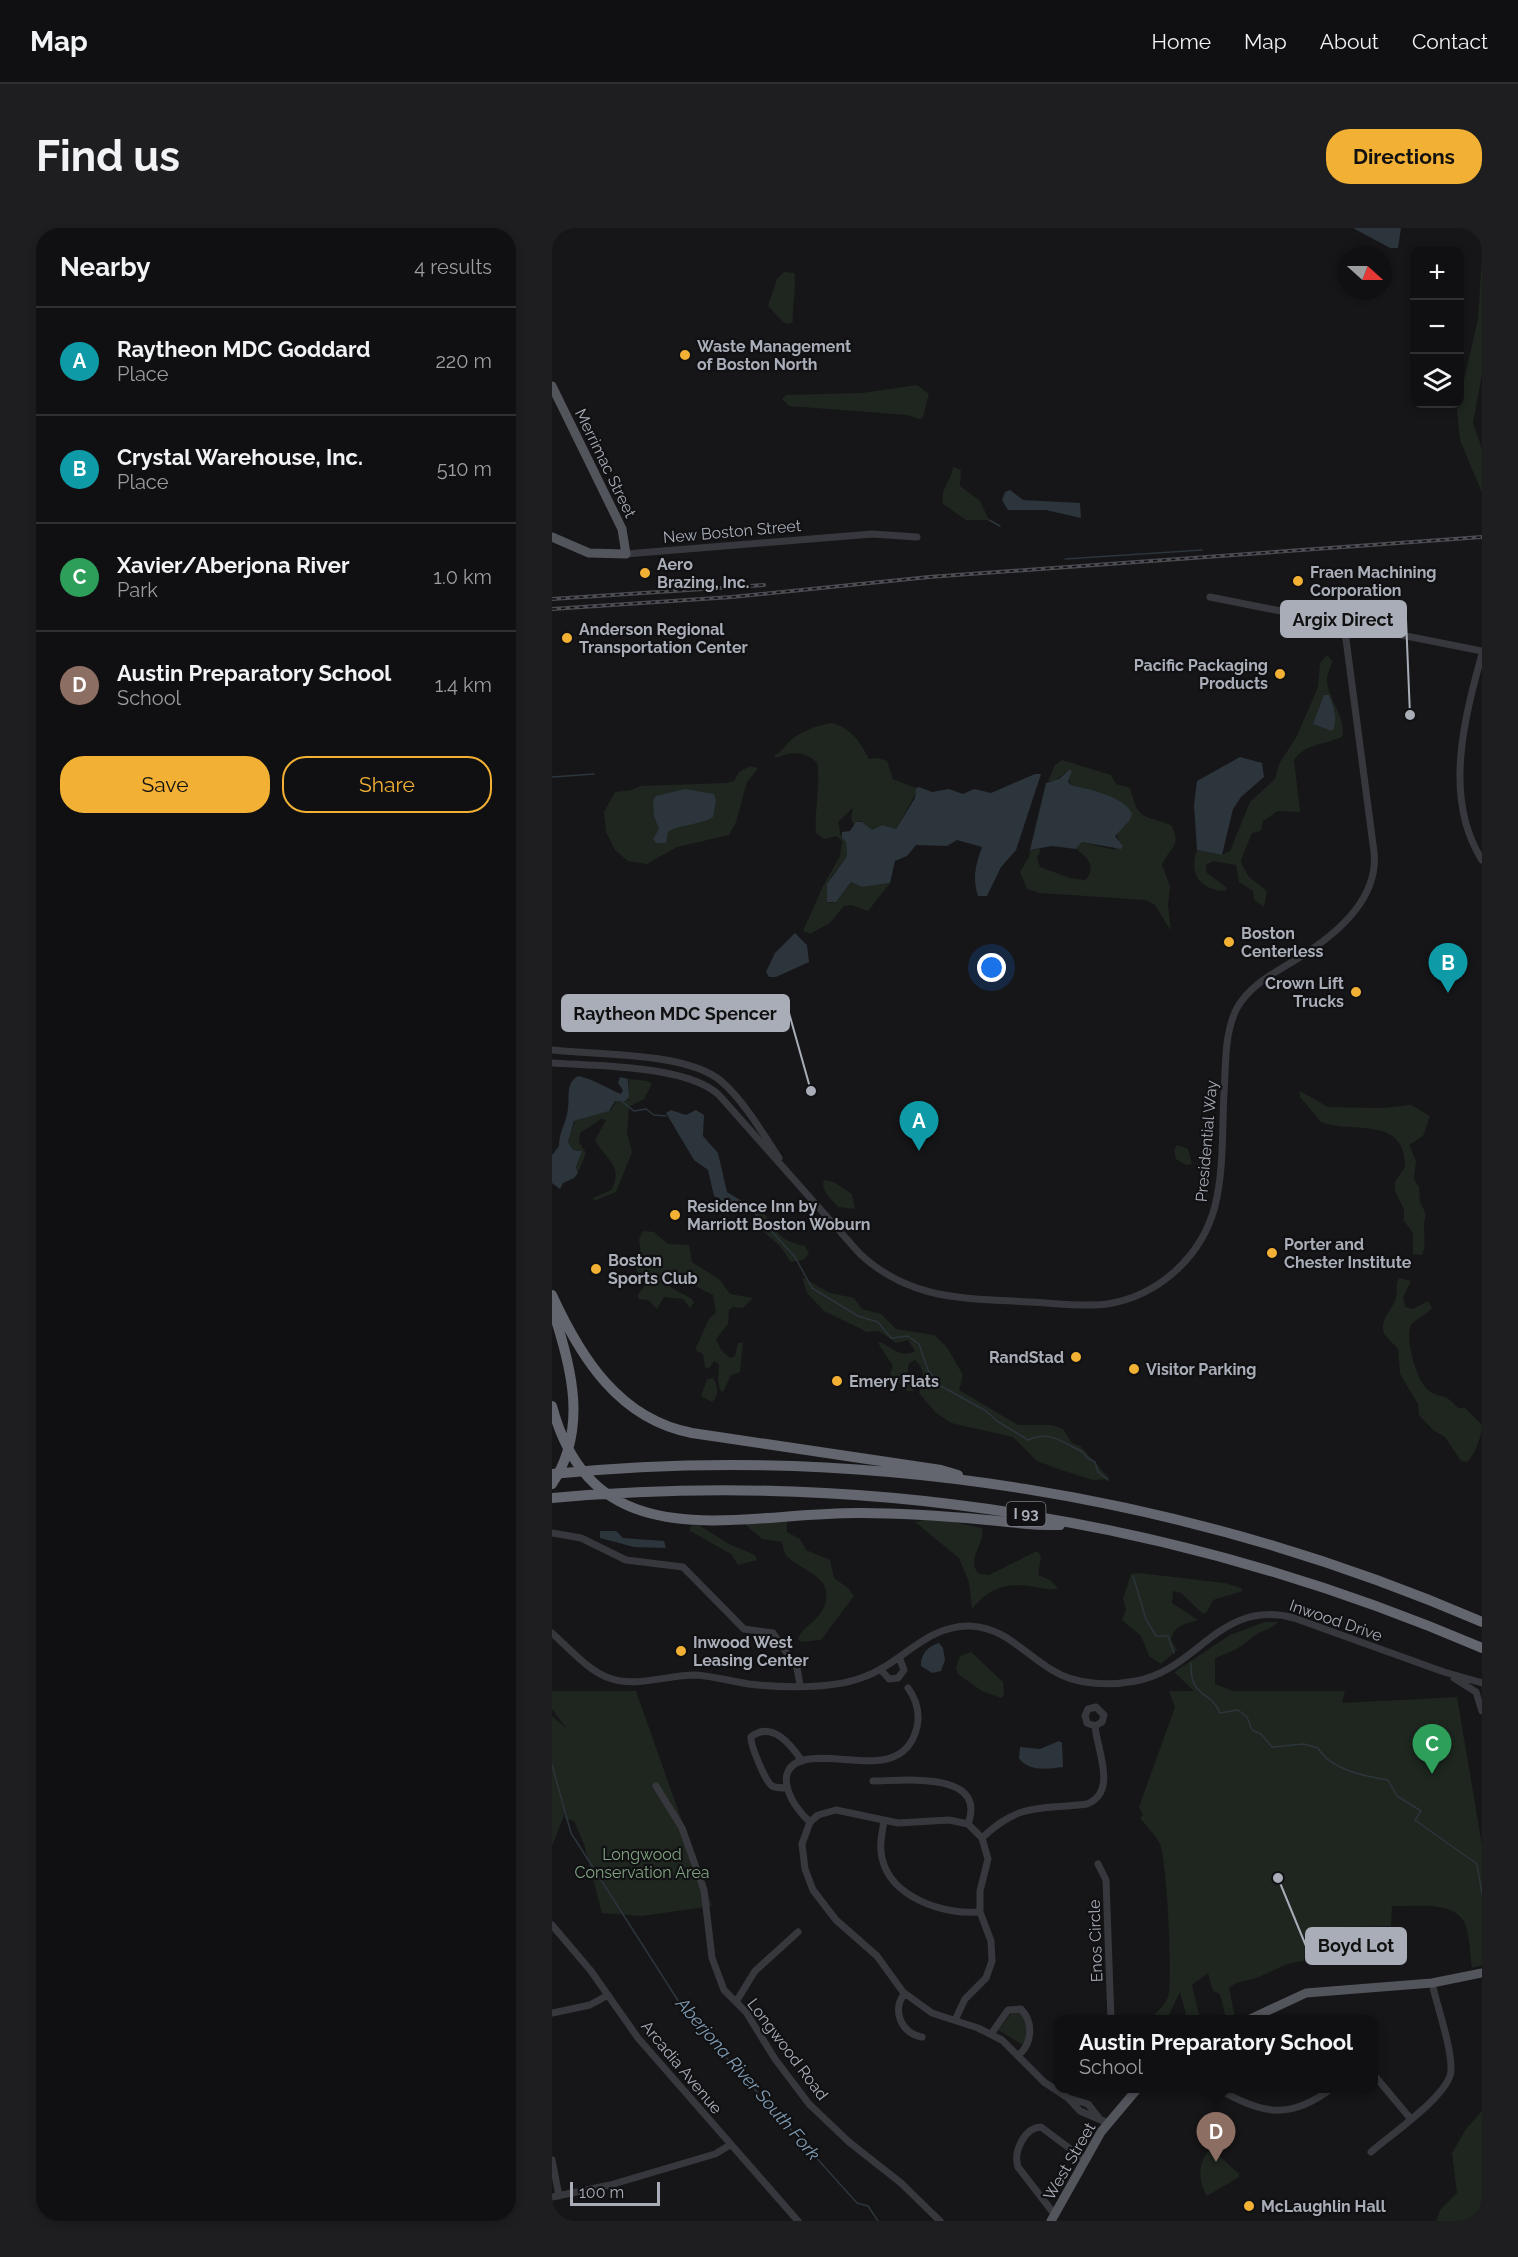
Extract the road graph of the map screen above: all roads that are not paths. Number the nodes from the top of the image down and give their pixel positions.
1 (552, 386) edge
2 (552, 537) edge
3 (917, 537) dead end
4 (626, 554) junction
5 (1210, 597) dead end
6 (1344, 624) junction
7 (1482, 653) edge
8 (1482, 860) edge
9 (556, 1051) edge
10 (555, 1063) edge
11 (789, 1172) junction
12 (552, 1295) edge
13 (552, 1310) edge
14 (552, 1406) edge
15 (552, 1474) edge
16 (552, 1484) edge
17 (993, 1485) junction
18 (552, 1498) edge
19 (1087, 1525) junction
20 (552, 1533) edge
21 (1482, 1622) edge
22 (552, 1633) edge
23 (1482, 1648) edge
24 (899, 1658) junction
25 (881, 1670) junction
26 (1444, 1672) junction
27 (1482, 1683) edge
28 (800, 1684) junction
29 (908, 1688) dead end
30 (1482, 1711) edge
31 (1095, 1726) dead end
32 (802, 1761) junction
33 (873, 1781) dead end
34 (656, 1786) dead end
35 (787, 1788) junction
36 (884, 1821) junction
37 (810, 1822) junction
38 (968, 1824) junction
39 (982, 1838) junction
40 (1098, 1864) dead end
41 (980, 1912) junction
42 (552, 1926) edge
43 (798, 1932) dead end
44 (1482, 1973) edge
45 (1432, 1983) junction
46 (904, 1994) junction
47 (608, 1995) junction
48 (736, 2002) junction
49 (552, 2013) edge
50 (1111, 2015) edge
51 (1256, 2015) edge
52 (956, 2020) junction
53 (991, 2034) junction
54 (922, 2037) dead end
55 (1019, 2055) junction
56 (1378, 2080) edge
57 (1054, 2089) edge
58 (1060, 2093) edge
59 (1132, 2093) edge
60 (1226, 2093) edge
61 (1325, 2093) edge
62 (1410, 2118) junction
63 (1108, 2123) junction
64 (730, 2145) junction
65 (1371, 2151) dead end
66 (552, 2160) edge
67 (1084, 2160) junction
68 (556, 2196) edge
69 (1053, 2218) edge
70 (798, 2221) edge
71 (940, 2221) edge

1 - 4 main road, Merrimac Street
2 - 4 main road, New Boston Street
3 - 4 street, New Boston Street
5 - 6 street
6 - 7 street
6 - 11 street, Presidential Way
7 - 8 street
9 - 10 street
9 - 11 street, Presidential Way
10 - 11 street, Presidential Way
12 - 17 highway
13 - 16 highway
14 - 19 highway
15 - 17 highway, I 93
17 - 21 highway, I 93
18 - 19 highway, I 93
19 - 23 highway, I 93
20 - 28 street
22 - 28 street, Inwood Drive
24 - 25 street, Inwood Drive
24 - 25 street, Inwood Drive
24 - 26 street, Inwood Drive
25 - 28 street, Inwood Drive
26 - 27 street, Inwood Drive
26 - 30 street, Inwood Drive
29 - 32 street
31 - 39 street
32 - 35 street
32 - 35 street
33 - 38 street
34 - 48 street, Longwood Road
35 - 37 street
36 - 37 street
36 - 38 street
36 - 41 street
37 - 46 street
38 - 39 street
39 - 41 street
40 - 50 street, Enos Circle
41 - 52 street
42 - 47 street, Arcadia Avenue
43 - 48 street
44 - 45 main road
45 - 51 main road
45 - 62 street
46 - 52 street
46 - 54 street
47 - 49 street
47 - 64 street, Arcadia Avenue
48 - 71 street, Longwood Road
52 - 53 street
53 - 55 street
53 - 55 street
55 - 57 street
56 - 62 street
58 - 63 street
59 - 63 main road, West Street
60 - 61 street
62 - 65 street
63 - 67 main road, West Street
64 - 68 street
64 - 70 street, Arcadia Avenue
66 - 68 street
67 - 69 main road, West Street
67 - 69 street

